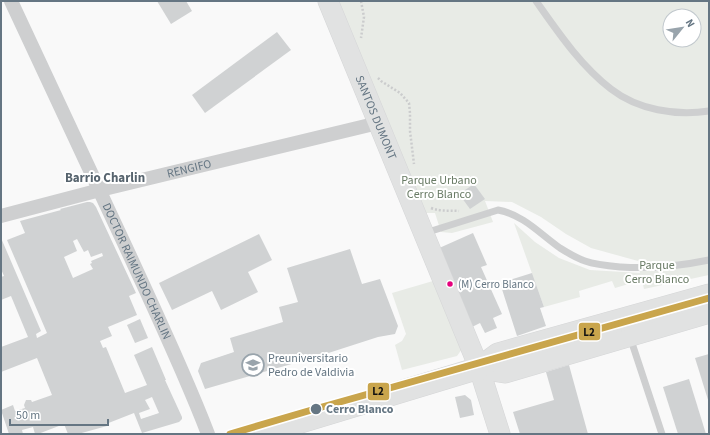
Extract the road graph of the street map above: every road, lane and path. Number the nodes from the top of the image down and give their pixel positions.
1 (11, 1) edge
2 (328, 1) edge
3 (361, 1) edge
4 (536, 1) edge
5 (362, 42) dead end
6 (376, 77) dead end
7 (709, 111) edge
8 (378, 123) junction
9 (414, 169) dead end
10 (100, 190) junction
11 (430, 207) dead end
12 (1, 216) edge
13 (470, 219) junction
14 (424, 234) junction
15 (709, 260) edge
16 (709, 295) edge
17 (709, 312) edge
18 (630, 335) junction
19 (479, 368) junction
20 (208, 434) edge
21 (261, 434) edge
22 (500, 434) edge
23 (662, 434) edge

1 - 10 street, DOCTOR RAIMUNDO CHARLIN
2 - 8 main road, SANTOS DUMONT
3 - 5 path
4 - 7 lane
6 - 9 path
8 - 10 street, RENGIFO
8 - 14 main road, SANTOS DUMONT
10 - 12 street, RENGIFO
10 - 20 street, DOCTOR RAIMUNDO CHARLIN
11 - 13 path
13 - 14 lane
13 - 15 lane
14 - 19 main road, SANTOS DUMONT
16 - 19 main road
17 - 18 main road
18 - 19 main road
18 - 23 lane
19 - 21 main road
19 - 22 main road, SANTOS DUMONT

